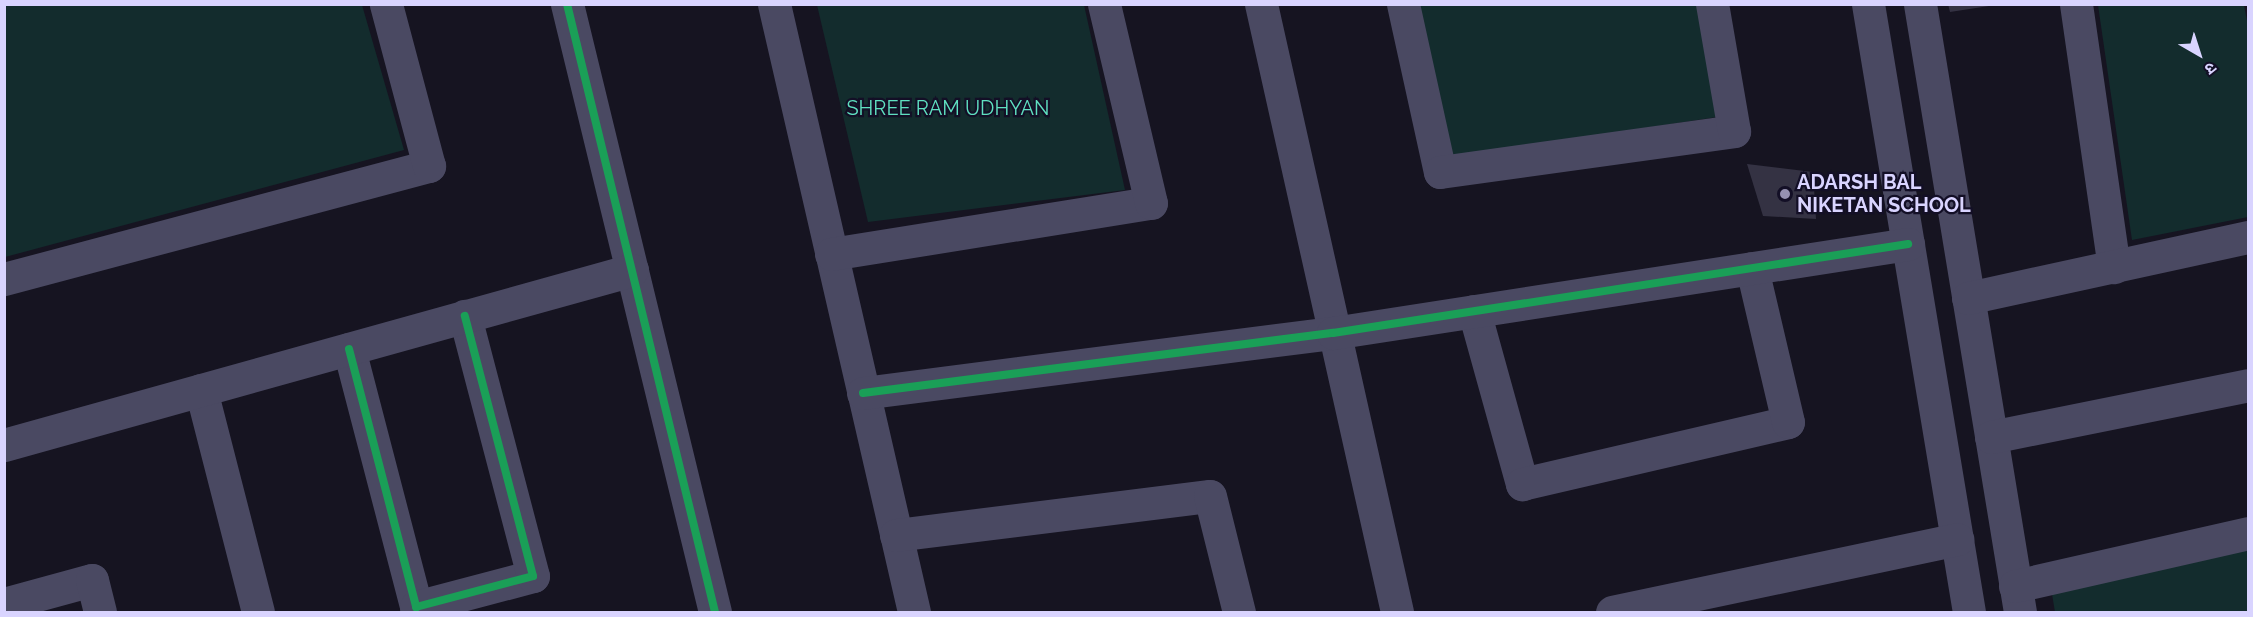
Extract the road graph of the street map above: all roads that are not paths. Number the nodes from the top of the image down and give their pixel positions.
1 (386, 4) edge
2 (567, 4) edge
3 (774, 4) edge
4 (1104, 4) edge
5 (1261, 4) edge
6 (1402, 4) edge
7 (1712, 4) edge
8 (1868, 4) edge
9 (1920, 4) edge
10 (2076, 4) edge
11 (2248, 237) edge
12 (1908, 244) junction
13 (831, 254) junction
14 (2114, 267) junction
15 (1752, 268) junction
16 (632, 270) junction
17 (4, 279) edge
18 (1968, 298) junction
19 (1474, 311) junction
20 (465, 316) junction
21 (1333, 333) junction
22 (349, 349) junction
23 (2248, 385) edge
24 (201, 390) junction
25 (863, 393) junction
26 (1991, 436) junction
27 (4, 445) edge
28 (2248, 533) edge
29 (896, 535) junction
30 (1957, 539) junction
31 (2017, 599) edge
32 (4, 603) edge
33 (100, 612) edge
34 (258, 612) edge
35 (715, 612) edge
36 (914, 612) edge
37 (1239, 612) edge
38 (1397, 612) edge
39 (1612, 612) edge
40 (1969, 612) edge

1 - 17 street
2 - 16 street
3 - 13 street
4 - 13 street
5 - 21 street
6 - 7 street
8 - 12 street
9 - 18 street
10 - 14 street
11 - 14 street
12 - 15 street
12 - 30 street
13 - 25 street
14 - 18 street
15 - 19 street
15 - 19 street
16 - 20 street
16 - 35 street
18 - 26 street
19 - 21 street
20 - 22 street
20 - 22 street
21 - 25 street
21 - 38 street
22 - 24 street
23 - 26 street
24 - 27 street
24 - 34 street
25 - 29 street
26 - 31 street
28 - 31 street
29 - 36 street
29 - 37 street
30 - 39 street
30 - 40 street
32 - 33 street

